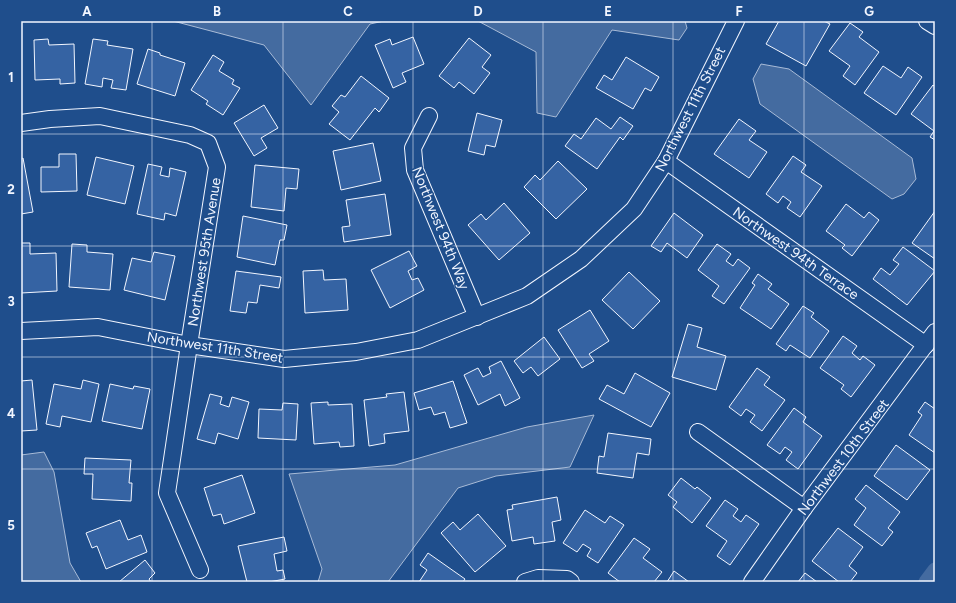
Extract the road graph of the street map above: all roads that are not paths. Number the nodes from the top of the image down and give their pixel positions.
1 (736, 21) edge
2 (927, 21) edge
3 (935, 26) edge
4 (429, 116) dead end
5 (21, 123) edge
6 (666, 161) junction
7 (477, 317) junction
8 (21, 331) edge
9 (935, 332) edge
10 (188, 345) junction
11 (926, 345) junction
12 (698, 432) dead end
13 (804, 508) junction
14 (200, 570) dead end
15 (531, 580) edge
16 (571, 582) edge
17 (752, 582) edge

1 - 6 street, Northwest 11th Street
2 - 3 street
4 - 7 street, Northwest 94th Way
5 - 10 street, Northwest 95th Avenue
6 - 7 street, Northwest 11th Street
6 - 11 street, Northwest 94th Terrace
7 - 10 street, Northwest 11th Street
8 - 10 street, Northwest 11th Street
9 - 11 street, Northwest 10th Street
10 - 14 street, Northwest 95th Avenue
11 - 13 street, Northwest 10th Street
12 - 13 street
13 - 17 street, Northwest 10th Street
15 - 16 street

